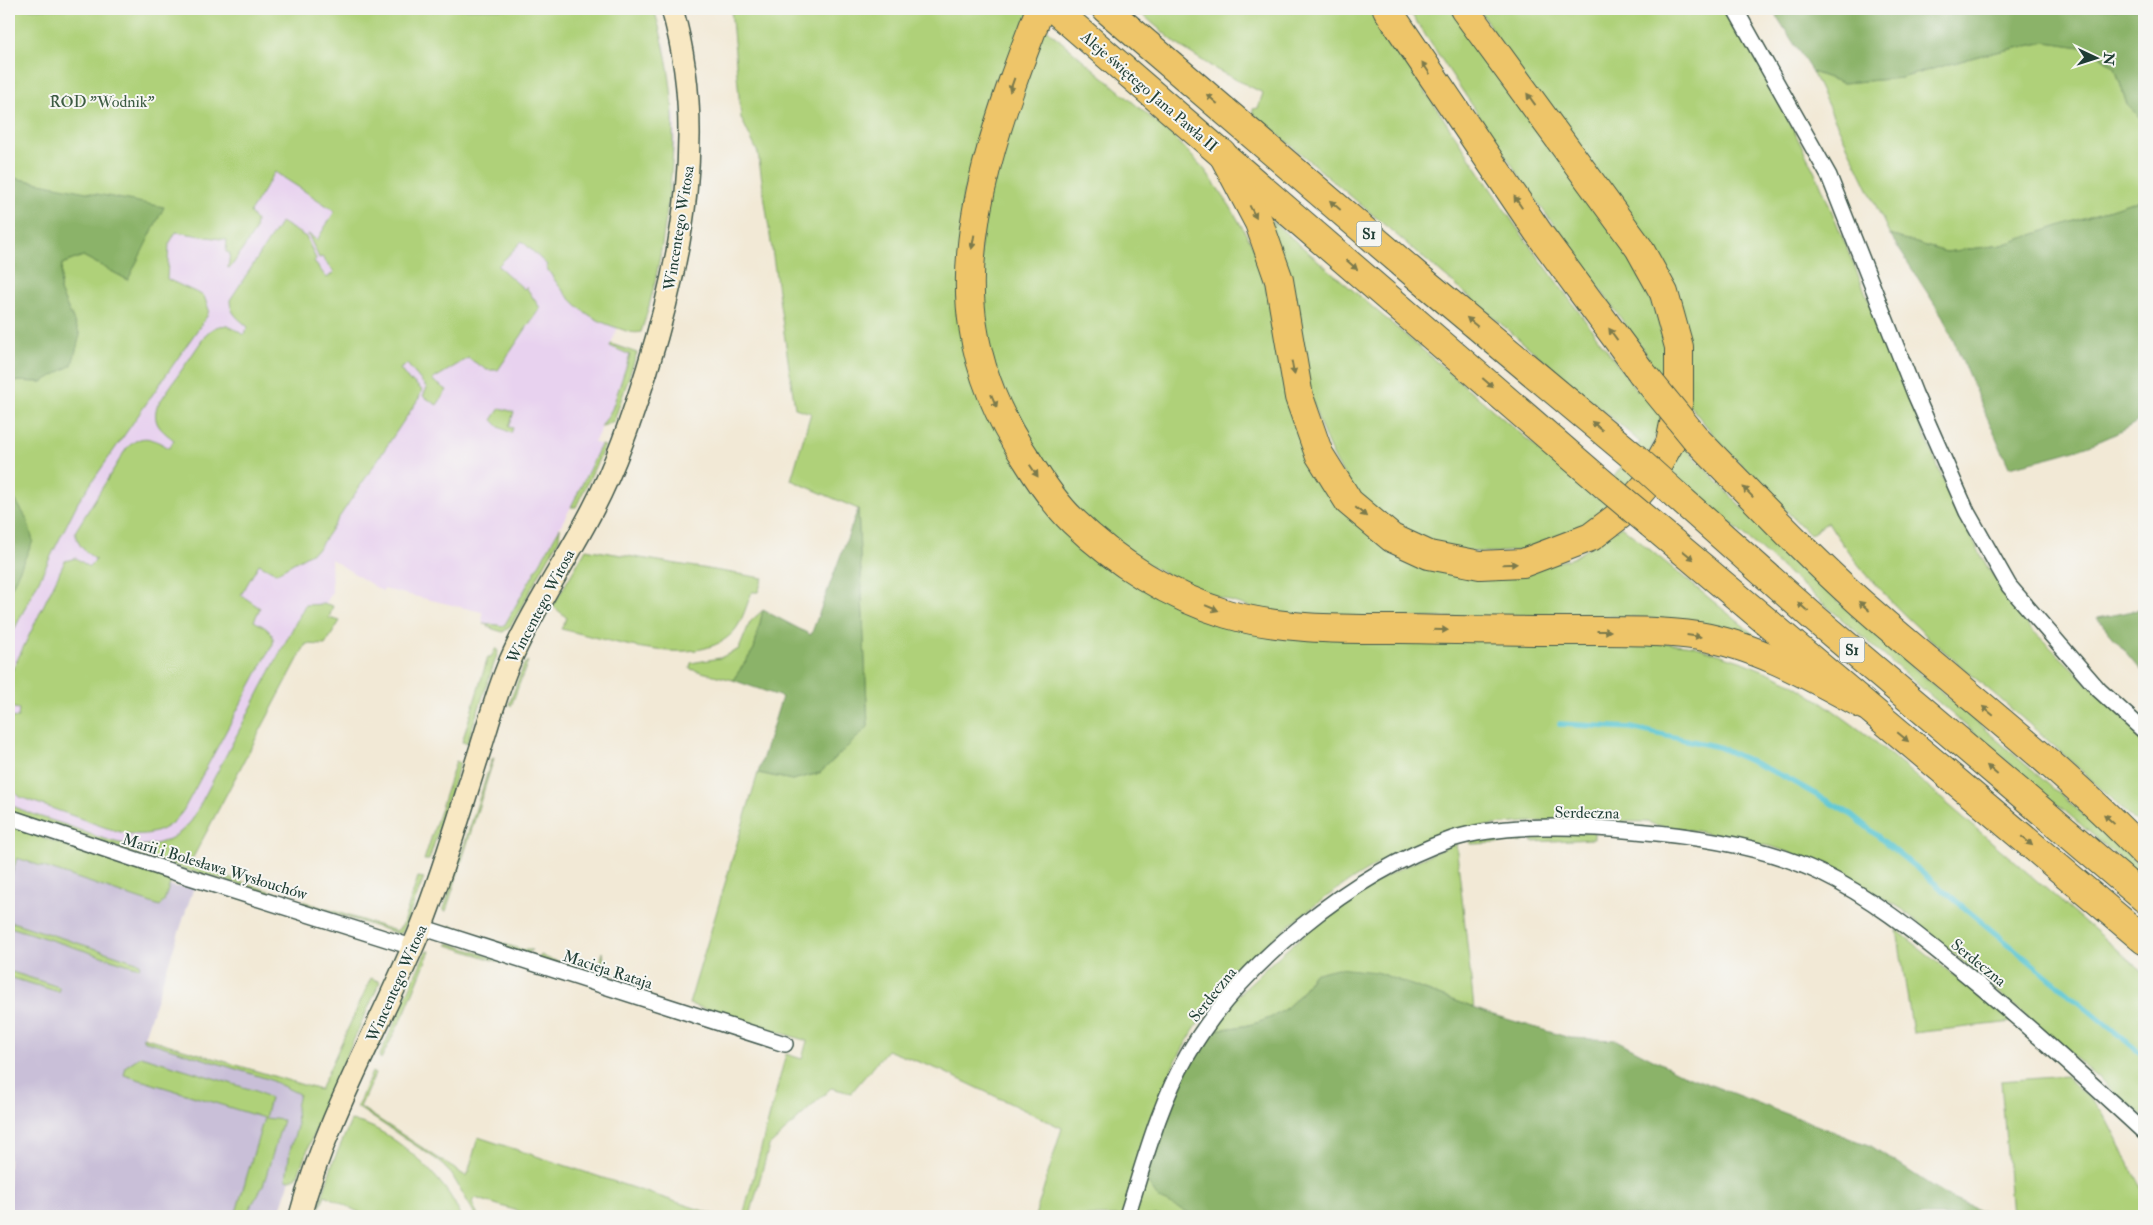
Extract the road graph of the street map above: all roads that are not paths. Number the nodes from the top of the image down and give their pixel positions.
1 (672, 9) edge
2 (1040, 9) edge
3 (1054, 9) edge
4 (1106, 9) edge
5 (1387, 9) edge
6 (1464, 9) edge
7 (1735, 9) edge
8 (1222, 153) junction
9 (1865, 706) junction
10 (2144, 731) edge
11 (9, 817) edge
12 (2144, 853) edge
13 (2144, 898) edge
14 (421, 927) junction
15 (2144, 940) edge
16 (412, 948) junction
17 (785, 1044) dead end
18 (2144, 1132) edge
19 (300, 1216) edge
20 (1127, 1216) edge

1 - 14 street, Wincentego Witosa
2 -> 9 highway
3 - 8 highway, Aleje świętego Jana Pawła II / S1
13 -> 4 highway, S1, bridge
12 -> 5 highway, bridge
8 -> 6 highway
7 - 10 street
8 -> 9 highway, S1, bridge
9 -> 15 highway, S1
11 - 16 street, Marii i Bolesława Wysłouchów
14 - 16 street, Wincentego Witosa
14 - 17 street, Macieja Rataja
16 - 19 street, Wincentego Witosa
18 - 20 street, Serdeczna

